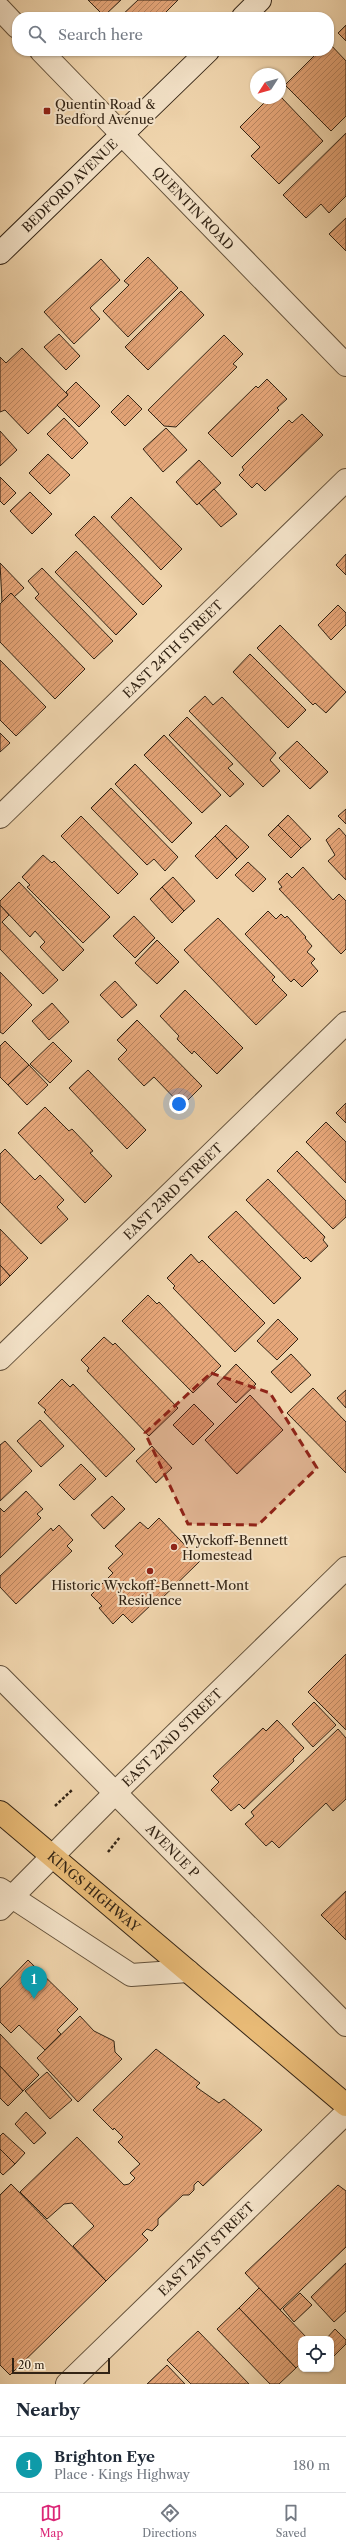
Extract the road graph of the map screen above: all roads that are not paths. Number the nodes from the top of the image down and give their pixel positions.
1 (260, 0) edge
2 (0, 9) edge
3 (248, 12) edge
4 (12, 22) edge
5 (45, 56) edge
6 (203, 56) edge
7 (122, 134) junction
8 (0, 253) edge
9 (346, 365) edge
10 (346, 480) edge
11 (0, 817) edge
12 (346, 1023) edge
13 (0, 1359) edge
14 (346, 1568) edge
15 (0, 1677) edge
16 (116, 1792) junction
17 (0, 1812) edge
18 (53, 1856) junction
19 (4, 1898) edge
20 (188, 1971) junction
21 (346, 2025) edge
22 (346, 2105) edge
23 (346, 2113) edge
24 (67, 2384) edge

1 - 3 street
2 - 4 street
5 - 7 street, QUENTIN ROAD
6 - 7 street, BEDFORD AVENUE
7 - 8 street, BEDFORD AVENUE
7 - 9 street, QUENTIN ROAD
10 - 11 street, EAST 24TH STREET
12 - 13 street, EAST 23RD STREET
14 - 16 street, EAST 22ND STREET
15 - 16 street, AVENUE P
16 - 18 street, EAST 22ND STREET
16 - 21 street, AVENUE P
17 - 18 main road, KINGS HIGHWAY
18 - 19 street, EAST 22ND STREET
18 - 20 main road, KINGS HIGHWAY
19 - 20 street
20 - 22 main road, KINGS HIGHWAY
23 - 24 street, EAST 21ST STREET

